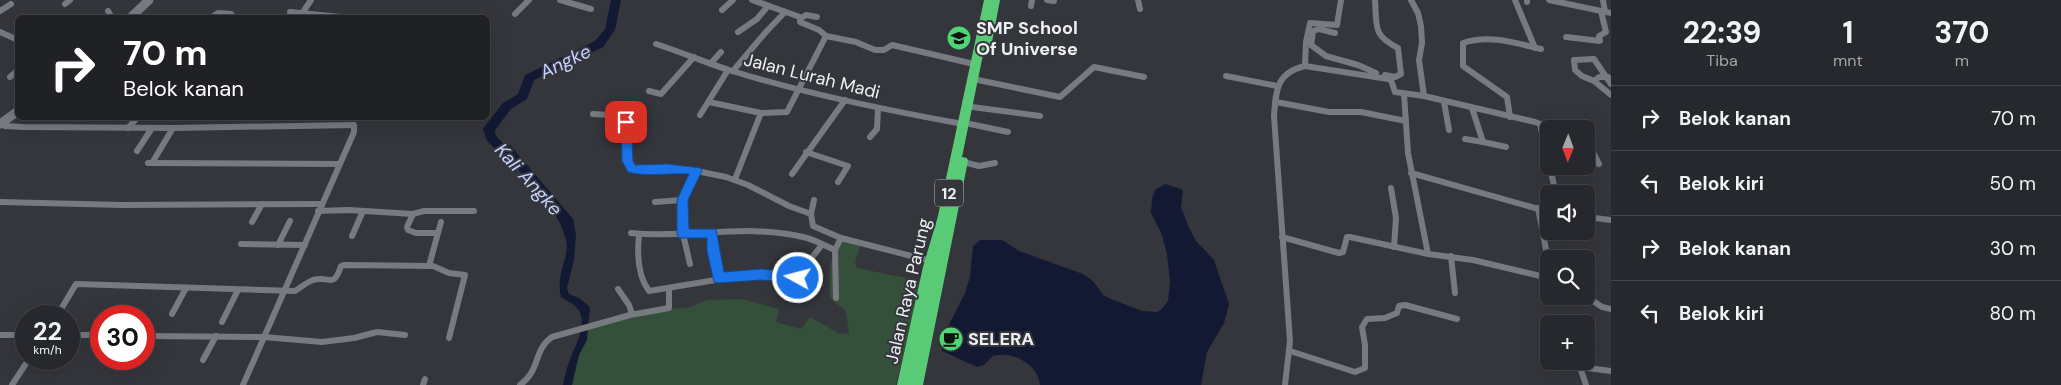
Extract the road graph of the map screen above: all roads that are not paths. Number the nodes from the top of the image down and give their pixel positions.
1 (70, 0) edge
2 (149, 0) edge
3 (310, 0) edge
4 (529, 0) edge
5 (560, 0) edge
6 (732, 0) edge
7 (752, 0) edge
8 (988, 0) edge
9 (995, 0) edge
10 (1032, 0) edge
11 (1138, 0) edge
12 (1341, 0) edge
13 (1375, 0) edge
14 (1411, 0) edge
15 (1515, 0) edge
16 (1549, 0) edge
17 (1603, 0) edge
18 (11, 4) dead end
19 (65, 4) dead end
20 (768, 6) junction
21 (1031, 6) dead end
22 (591, 8) dead end
23 (1140, 9) dead end
24 (722, 10) dead end
25 (0, 11) edge
26 (108, 11) dead end
27 (290, 12) dead end
28 (303, 12) junction
29 (785, 12) junction
30 (1606, 12) edge
31 (231, 14) dead end
32 (515, 14) dead end
33 (109, 15) edge
34 (133, 15) edge
35 (215, 15) edge
36 (331, 15) edge
37 (817, 17) dead end
38 (801, 18) junction
39 (0, 32) edge
40 (738, 32) dead end
41 (1335, 33) dead end
42 (826, 36) junction
43 (1566, 37) dead end
44 (15, 39) edge
45 (656, 44) dead end
46 (721, 52) dead end
47 (694, 56) junction
48 (710, 63) junction
49 (974, 64) junction
50 (1305, 66) junction
51 (731, 70) junction
52 (15, 73) edge
53 (1226, 76) dead end
54 (1608, 76) junction
55 (10, 77) dead end
56 (1144, 77) dead end
57 (978, 80) junction
58 (1594, 81) junction
59 (1611, 84) edge
60 (1277, 86) junction
61 (798, 89) junction
62 (649, 91) dead end
63 (1404, 94) junction
64 (1611, 94) edge
65 (1424, 96) junction
66 (845, 100) junction
67 (709, 102) junction
68 (1276, 102) junction
69 (1444, 102) junction
70 (972, 107) junction
71 (878, 108) junction
72 (1472, 108) junction
73 (15, 113) edge
74 (760, 113) junction
75 (594, 114) dead end
76 (700, 115) dead end
77 (1040, 116) dead end
78 (1510, 117) junction
79 (135, 120) edge
80 (256, 120) edge
81 (1406, 121) junction
82 (2, 124) edge
83 (967, 124) junction
84 (1540, 124) edge
85 (252, 126) junction
86 (128, 128) junction
87 (152, 128) junction
88 (173, 128) junction
89 (1449, 130) dead end
90 (1008, 132) dead end
91 (870, 137) dead end
92 (1465, 139) dead end
93 (1483, 142) junction
94 (1506, 147) dead end
95 (137, 151) dead end
96 (806, 152) junction
97 (1595, 157) edge
98 (963, 162) junction
99 (995, 163) dead end
100 (339, 164) junction
101 (1599, 164) dead end
102 (697, 171) junction
103 (1411, 173) junction
104 (792, 174) dead end
105 (957, 179) junction
106 (735, 180) junction
107 (838, 182) dead end
108 (1391, 188) dead end
109 (682, 200) junction
110 (814, 200) dead end
111 (0, 202) edge
112 (655, 202) dead end
113 (262, 204) junction
114 (321, 204) junction
115 (1538, 208) joint
116 (318, 211) junction
117 (363, 211) junction
118 (474, 211) dead end
119 (413, 214) junction
120 (811, 214) junction
121 (1595, 218) edge
122 (1611, 220) edge
123 (290, 221) dead end
124 (252, 222) dead end
125 (441, 222) dead end
126 (712, 232) junction
127 (437, 233) junction
128 (631, 233) dead end
129 (683, 234) junction
130 (352, 236) dead end
131 (639, 236) junction
132 (1282, 237) junction
133 (841, 238) junction
134 (241, 244) dead end
135 (278, 244) junction
136 (305, 245) junction
137 (821, 246) junction
138 (1394, 247) junction
139 (835, 250) junction
140 (1546, 250) edge
141 (1428, 254) junction
142 (1451, 256) junction
143 (930, 261) junction
144 (690, 264) dead end
145 (428, 266) junction
146 (1540, 276) edge
147 (719, 278) junction
148 (186, 288) junction
149 (669, 288) junction
150 (238, 290) junction
151 (285, 290) junction
152 (618, 290) dead end
153 (1455, 293) dead end
154 (836, 298) dead end
155 (1595, 302) edge
156 (64, 305) edge
157 (1611, 309) edge
158 (172, 314) dead end
159 (632, 314) junction
160 (1457, 319) dead end
161 (222, 322) dead end
162 (0, 335) edge
163 (15, 335) edge
164 (155, 336) edge
165 (216, 336) junction
166 (405, 336) dead end
167 (264, 337) junction
168 (449, 338) dead end
169 (1290, 351) junction
170 (203, 360) dead end
171 (22, 370) edge
172 (1611, 371) edge
173 (12, 385) edge
174 (243, 385) edge
175 (520, 385) edge
176 (904, 385) edge
177 (916, 385) edge
178 (1285, 385) edge
179 (1586, 385) edge

1 - 19 street
2 - 34 main road
3 - 28 street
4 - 32 street
5 - 22 street
6 - 24 street
7 - 20 street
8 - 49 highway, Jalan Raya Parung / 12
9 - 57 highway, Jalan Raya Parung / 12
10 - 21 street
11 - 23 street
12 - 50 street
13 - 41 street
14 - 65 street
15 - 78 street
16 - 30 street
17 - 30 street
18 - 25 street
20 - 29 street
20 - 40 street
26 - 33 street
27 - 28 street
28 - 36 street
29 - 38 street
29 - 51 street
30 - 43 street
31 - 35 street
37 - 38 street
38 - 42 street
39 - 44 street
42 - 49 street
42 - 61 street
45 - 47 street, Jalan Lurah Madi
46 - 48 street
47 - 48 street, Jalan Lurah Madi
47 - 62 street
48 - 51 street, Jalan Lurah Madi
49 - 83 highway, Jalan Raya Parung / 12
50 - 60 street
50 - 63 street
51 - 61 street, Jalan Lurah Madi
51 - 67 street
52 - 55 street
53 - 60 street
54 - 58 street
54 - 58 street
54 - 59 street
56 - 57 street
57 - 70 highway, Jalan Raya Parung / 12
58 - 64 street
60 - 68 street
61 - 66 street, Jalan Lurah Madi
61 - 74 street
63 - 65 street
63 - 81 street
65 - 69 street
66 - 71 street, Jalan Lurah Madi
66 - 96 street
67 - 74 street
67 - 76 street
68 - 81 street
68 - 132 street
69 - 72 street
69 - 89 street
70 - 77 street
70 - 83 highway, Jalan Raya Parung / 12
71 - 83 street, Jalan Lurah Madi
71 - 91 street
72 - 78 street
72 - 93 street
73 - 82 main road
74 - 106 street
75 - 102 street
78 - 84 street
79 - 86 street
80 - 85 street
81 - 103 street
82 - 86 street
83 - 90 street, Jalan Lurah Madi
83 - 98 highway, Jalan Raya Parung / 12
83 - 105 highway, Jalan Raya Parung / 12
85 - 88 street
85 - 100 street
86 - 87 street
87 - 88 street
87 - 95 street
88 - 100 street
92 - 93 street
93 - 94 street
96 - 104 street
96 - 107 street
97 - 101 street
98 - 99 street
98 - 105 highway, Jalan Raya Parung / 12
100 - 114 street
102 - 106 street
102 - 109 street
103 - 115 street
103 - 141 street
105 - 143 highway, Jalan Raya Parung / 12
105 - 177 highway, Jalan Raya Parung / 12
106 - 120 street
108 - 138 street
109 - 112 street
109 - 129 street
110 - 120 street
111 - 113 street
113 - 114 street
113 - 124 street
114 - 116 street
115 - 140 street
116 - 117 street
116 - 136 street
117 - 119 street
117 - 130 street
118 - 119 street
119 - 127 street
120 - 133 street
121 - 122 street
123 - 135 street
125 - 127 street
126 - 129 street
126 - 137 street
126 - 147 street
127 - 145 street
128 - 131 street
129 - 131 street
129 - 144 street
131 - 149 street
132 - 138 street
132 - 169 street
133 - 139 street
133 - 143 street
134 - 135 street
135 - 136 street
136 - 151 street
137 - 139 street
137 - 147 street
138 - 141 street
139 - 154 street
141 - 142 street
142 - 146 street
142 - 153 street
143 - 176 highway, Jalan Raya Parung / 12
145 - 151 street
145 - 168 street
147 - 149 street
148 - 150 street
148 - 156 street
148 - 158 street
149 - 159 street
150 - 151 street
150 - 161 street
151 - 167 street
152 - 159 street
155 - 157 street
159 - 175 street
160 - 169 street
162 - 163 street
164 - 165 street
165 - 167 street
165 - 170 street
166 - 167 street
167 - 174 street
169 - 178 street
171 - 173 street
172 - 179 street

